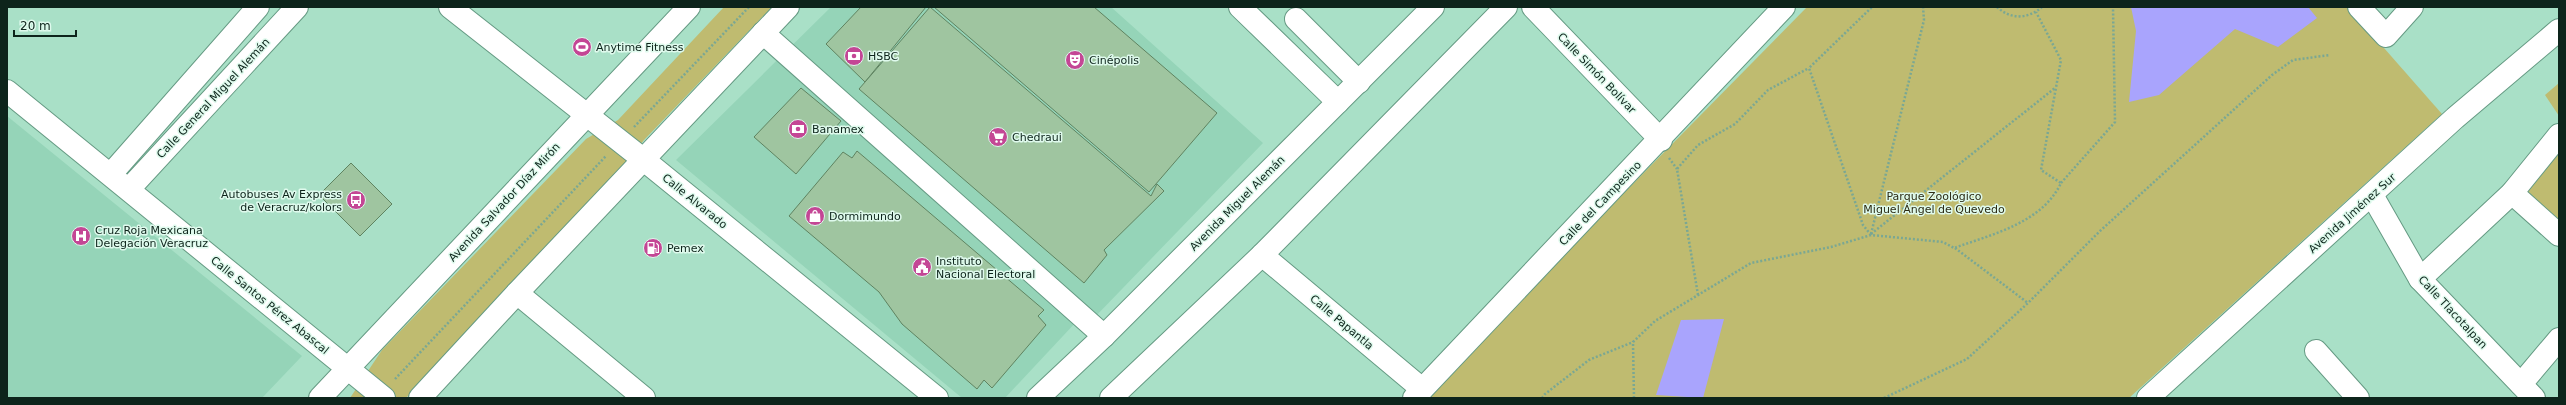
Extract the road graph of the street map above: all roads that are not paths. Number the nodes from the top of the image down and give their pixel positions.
1 (258, 7) edge
2 (297, 7) edge
3 (450, 7) edge
4 (689, 7) edge
5 (788, 7) edge
6 (1240, 7) edge
7 (1434, 7) edge
8 (1506, 7) edge
9 (1533, 7) edge
10 (1784, 7) edge
11 (2359, 7) edge
12 (2412, 7) edge
13 (1302, 13) edge
14 (2559, 30) edge
15 (763, 33) junction
16 (1275, 41) junction
17 (1359, 82) junction
18 (7, 91) edge
19 (1338, 102) junction
20 (585, 114) junction
21 (2559, 135) edge
22 (1660, 140) junction
23 (644, 160) junction
24 (111, 174) junction
25 (129, 189) junction
26 (2512, 193) junction
27 (2372, 195) junction
28 (2559, 234) edge
29 (1262, 255) junction
30 (2420, 279) junction
31 (517, 292) junction
32 (1104, 336) junction
33 (2559, 339) edge
34 (2316, 350) dead end
35 (348, 369) junction
36 (2528, 391) edge
37 (1418, 394) edge
38 (382, 396) edge
39 (320, 398) edge
40 (420, 398) edge
41 (644, 398) edge
42 (937, 398) edge
43 (1038, 398) edge
44 (1111, 398) edge
45 (2148, 398) edge
46 (2358, 398) edge

1 - 24 street
2 - 25 street, Calle General Miguel Alemán
3 - 20 street, Calle Alvarado
4 - 20 street, Avenida Salvador Díaz Mirón
5 - 15 street
6 - 16 street
7 - 17 street, Avenida Miguel Alemán
8 - 29 street
9 - 22 street, Calle Simón Bolívar
10 - 22 street, Calle del Campesino
11 - 12 street
13 - 16 street
13 - 17 street
14 - 27 street, Avenida Jiménez Sur
15 - 23 street
15 - 32 street
16 - 19 street
17 - 19 street, Avenida Miguel Alemán
18 - 24 street, Calle Santos Pérez Abascal
19 - 32 street, Avenida Miguel Alemán
20 - 23 street, Calle Alvarado
20 - 35 street, Avenida Salvador Díaz Mirón
21 - 26 street
22 - 37 street, Calle del Campesino
23 - 31 street
23 - 42 street, Calle Alvarado
24 - 25 street, Calle Santos Pérez Abascal
25 - 35 street, Calle Santos Pérez Abascal
26 - 28 street
26 - 30 street
27 - 30 street, Calle Tlacotalpan
27 - 45 street, Avenida Jiménez Sur
29 - 37 street, Calle Papantla
29 - 44 street
30 - 36 street, Calle Tlacotalpan
31 - 40 street
31 - 41 street
32 - 43 street, Avenida Miguel Alemán
33 - 36 street
34 - 46 street
35 - 38 street, Calle Santos Pérez Abascal
35 - 39 street, Avenida Salvador Díaz Mirón

